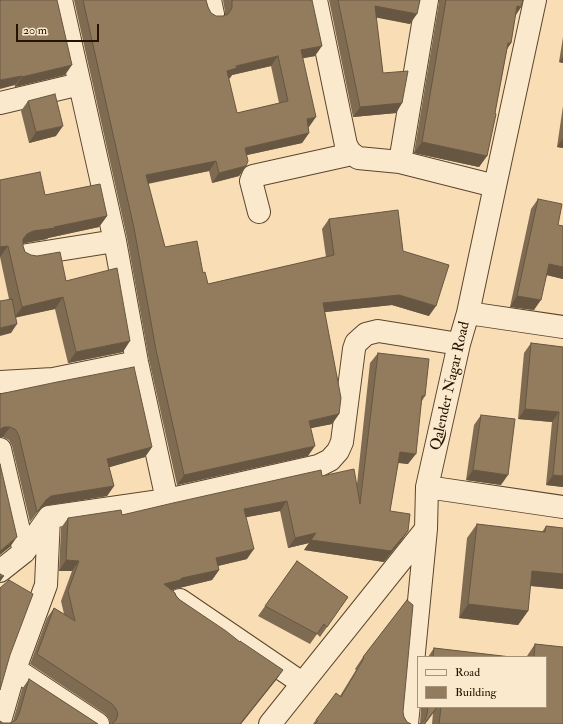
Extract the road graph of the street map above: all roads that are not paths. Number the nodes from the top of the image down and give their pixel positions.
1 (62, 0) edge
2 (316, 0) edge
3 (427, 0) edge
4 (535, 0) edge
5 (80, 84) junction
6 (0, 103) edge
7 (352, 154) junction
8 (400, 162) junction
9 (495, 186) junction
10 (259, 212) dead end
11 (115, 241) junction
12 (27, 255) edge
13 (468, 313) junction
14 (563, 327) edge
15 (459, 344) junction
16 (137, 362) junction
17 (0, 382) edge
18 (0, 449) edge
19 (427, 487) junction
20 (167, 500) junction
21 (563, 507) edge
22 (49, 517) junction
23 (426, 529) junction
24 (24, 552) junction
25 (0, 571) edge
26 (180, 600) edge
27 (15, 669) junction
28 (302, 683) junction
29 (0, 721) edge
30 (98, 724) edge
31 (270, 724) edge
32 (407, 724) edge

1 - 5 street
2 - 7 street
3 - 8 street
4 - 9 street, Qalender Nagar Road
5 - 6 street
5 - 11 street
7 - 8 street
7 - 10 street
8 - 9 street
9 - 13 street, Qalender Nagar Road
11 - 12 street
11 - 16 street
13 - 14 street
13 - 15 street, Qalender Nagar Road
15 - 19 street, Qalender Nagar Road
15 - 20 street
16 - 17 street
16 - 20 street
18 - 24 street
19 - 21 street
19 - 23 street, Qalender Nagar Road
20 - 22 street
22 - 24 street
22 - 27 street
23 - 28 street
23 - 32 street, Qalender Nagar Road
24 - 25 street
26 - 28 street
27 - 29 street
27 - 30 street
28 - 31 street

